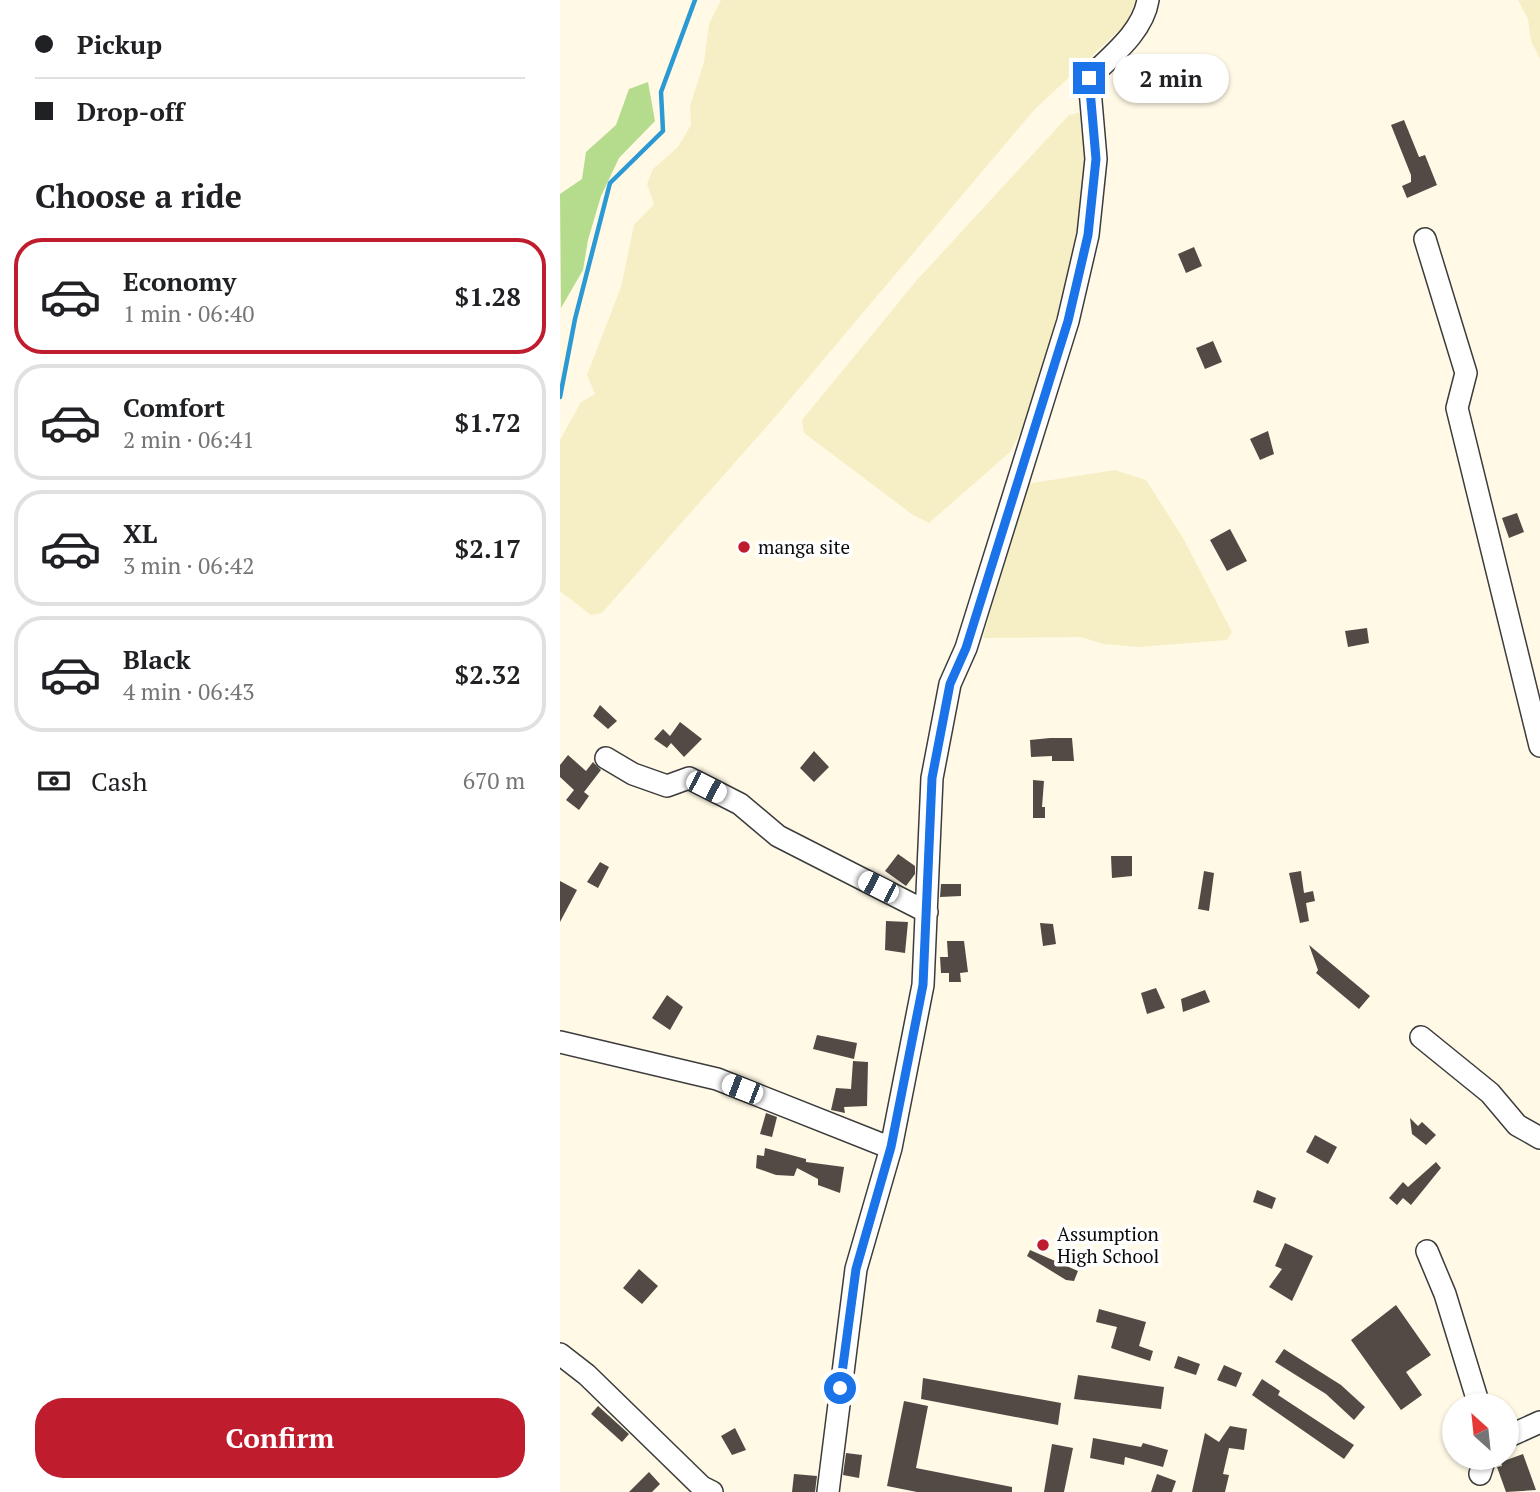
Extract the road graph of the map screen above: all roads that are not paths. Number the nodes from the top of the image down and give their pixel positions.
1 (1148, 0) edge
2 (1425, 239) dead end
3 (1540, 746) edge
4 (606, 758) dead end
5 (927, 912) junction
6 (1421, 1037) dead end
7 (560, 1042) edge
8 (1540, 1138) edge
9 (891, 1147) junction
10 (1427, 1251) dead end
11 (560, 1354) edge
12 (1475, 1393) edge
13 (1540, 1422) edge
14 (1519, 1432) edge
15 (703, 1490) edge
16 (828, 1492) edge

1 - 5 street
2 - 3 street
4 - 5 street
5 - 9 street
6 - 8 street
7 - 9 street
9 - 16 street
10 - 12 street
11 - 15 street
13 - 14 street

